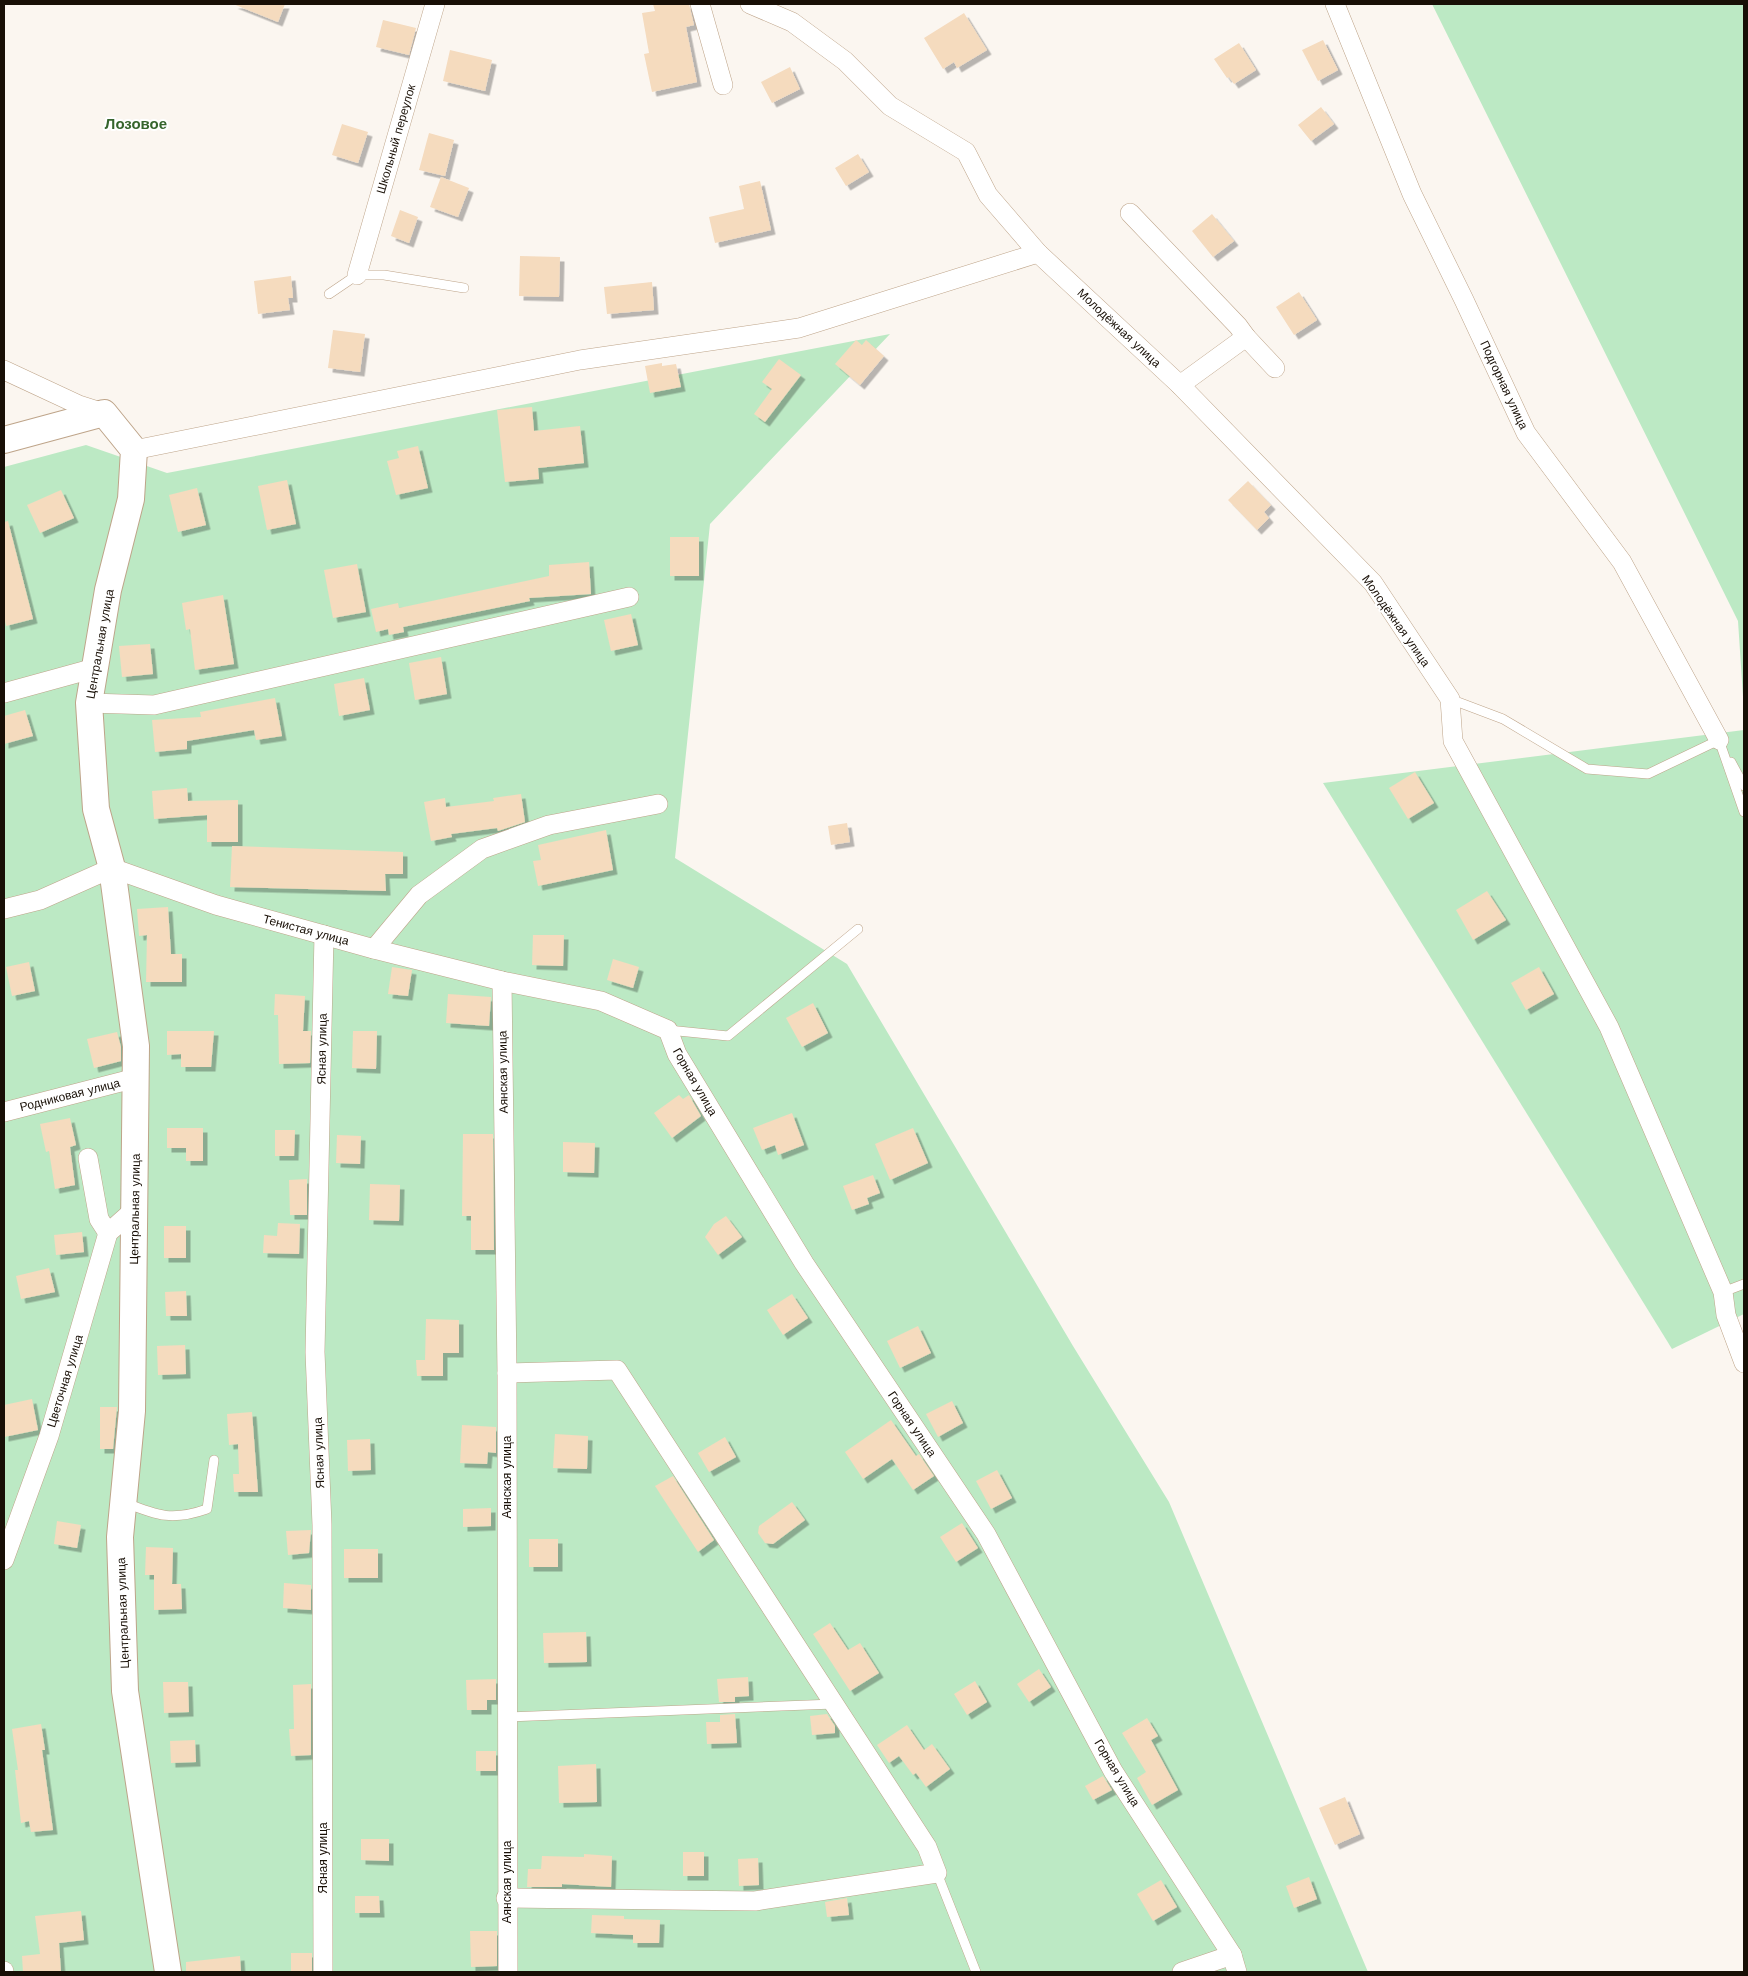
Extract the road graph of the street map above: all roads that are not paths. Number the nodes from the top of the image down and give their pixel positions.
1 (435, 4) edge
2 (700, 4) edge
3 (750, 4) edge
4 (1334, 4) edge
5 (723, 85) dead end
6 (1130, 213) dead end
7 (1038, 253) junction
8 (357, 275) junction
9 (464, 288) dead end
10 (329, 294) dead end
11 (1246, 337) junction
12 (1275, 368) dead end
13 (4, 370) edge
14 (1180, 385) junction
15 (104, 413) junction
16 (4, 440) edge
17 (134, 450) junction
18 (628, 597) dead end
19 (95, 668) junction
20 (4, 693) edge
21 (1450, 699) junction
22 (90, 702) junction
23 (1719, 740) junction
24 (1744, 786) edge
25 (658, 804) dead end
26 (1744, 812) edge
27 (112, 868) junction
28 (4, 909) edge
29 (858, 929) dead end
30 (324, 935) junction
31 (374, 949) junction
32 (502, 981) junction
33 (668, 1030) junction
34 (136, 1078) junction
35 (4, 1112) edge
36 (88, 1158) dead end
37 (135, 1210) junction
38 (108, 1233) junction
39 (1744, 1284) edge
40 (1723, 1292) junction
41 (1744, 1363) edge
42 (507, 1373) junction
43 (214, 1460) dead end
44 (124, 1502) junction
45 (4, 1560) edge
46 (834, 1704) junction
47 (507, 1717) junction
48 (937, 1872) junction
49 (506, 1898) junction
50 (1235, 1964) edge
51 (168, 1972) edge
52 (323, 1972) edge
53 (508, 1972) edge
54 (976, 1972) edge
55 (1182, 1972) edge

1 - 8 street, Школьный переулок
2 - 5 street
3 - 7 street, Молодёжная улица
4 - 23 street, Подгорная улица
6 - 11 street
7 - 14 street, Молодёжная улица
7 - 17 street
8 - 9 lane
8 - 10 lane
11 - 12 street
11 - 14 street
13 - 15 street
14 - 21 street, Молодёжная улица
15 - 16 main road
15 - 17 main road
17 - 19 main road, Центральная улица
18 - 22 street
19 - 20 street
19 - 22 main road, Центральная улица
21 - 23 lane
21 - 40 street
22 - 27 main road, Центральная улица
23 - 24 lane
23 - 26 lane
25 - 31 street
27 - 28 street
27 - 30 street, Тенистая улица
27 - 34 main road, Центральная улица
29 - 33 lane
30 - 31 street, Тенистая улица
30 - 52 street, Ясная улица
31 - 32 street, Тенистая улица
32 - 33 street
32 - 42 street, Аянская улица
33 - 50 street, Горная улица
34 - 35 street, Родниковая улица
34 - 37 main road, Центральная улица
36 - 38 street
37 - 38 street
37 - 44 main road, Центральная улица
38 - 45 street, Цветочная улица
39 - 40 lane
40 - 41 street
42 - 46 street
42 - 47 street, Аянская улица
43 - 44 lane
44 - 51 main road, Центральная улица
46 - 47 lane
46 - 48 street
47 - 49 street, Аянская улица
48 - 49 street
48 - 54 lane
49 - 53 street, Аянская улица
50 - 55 street

